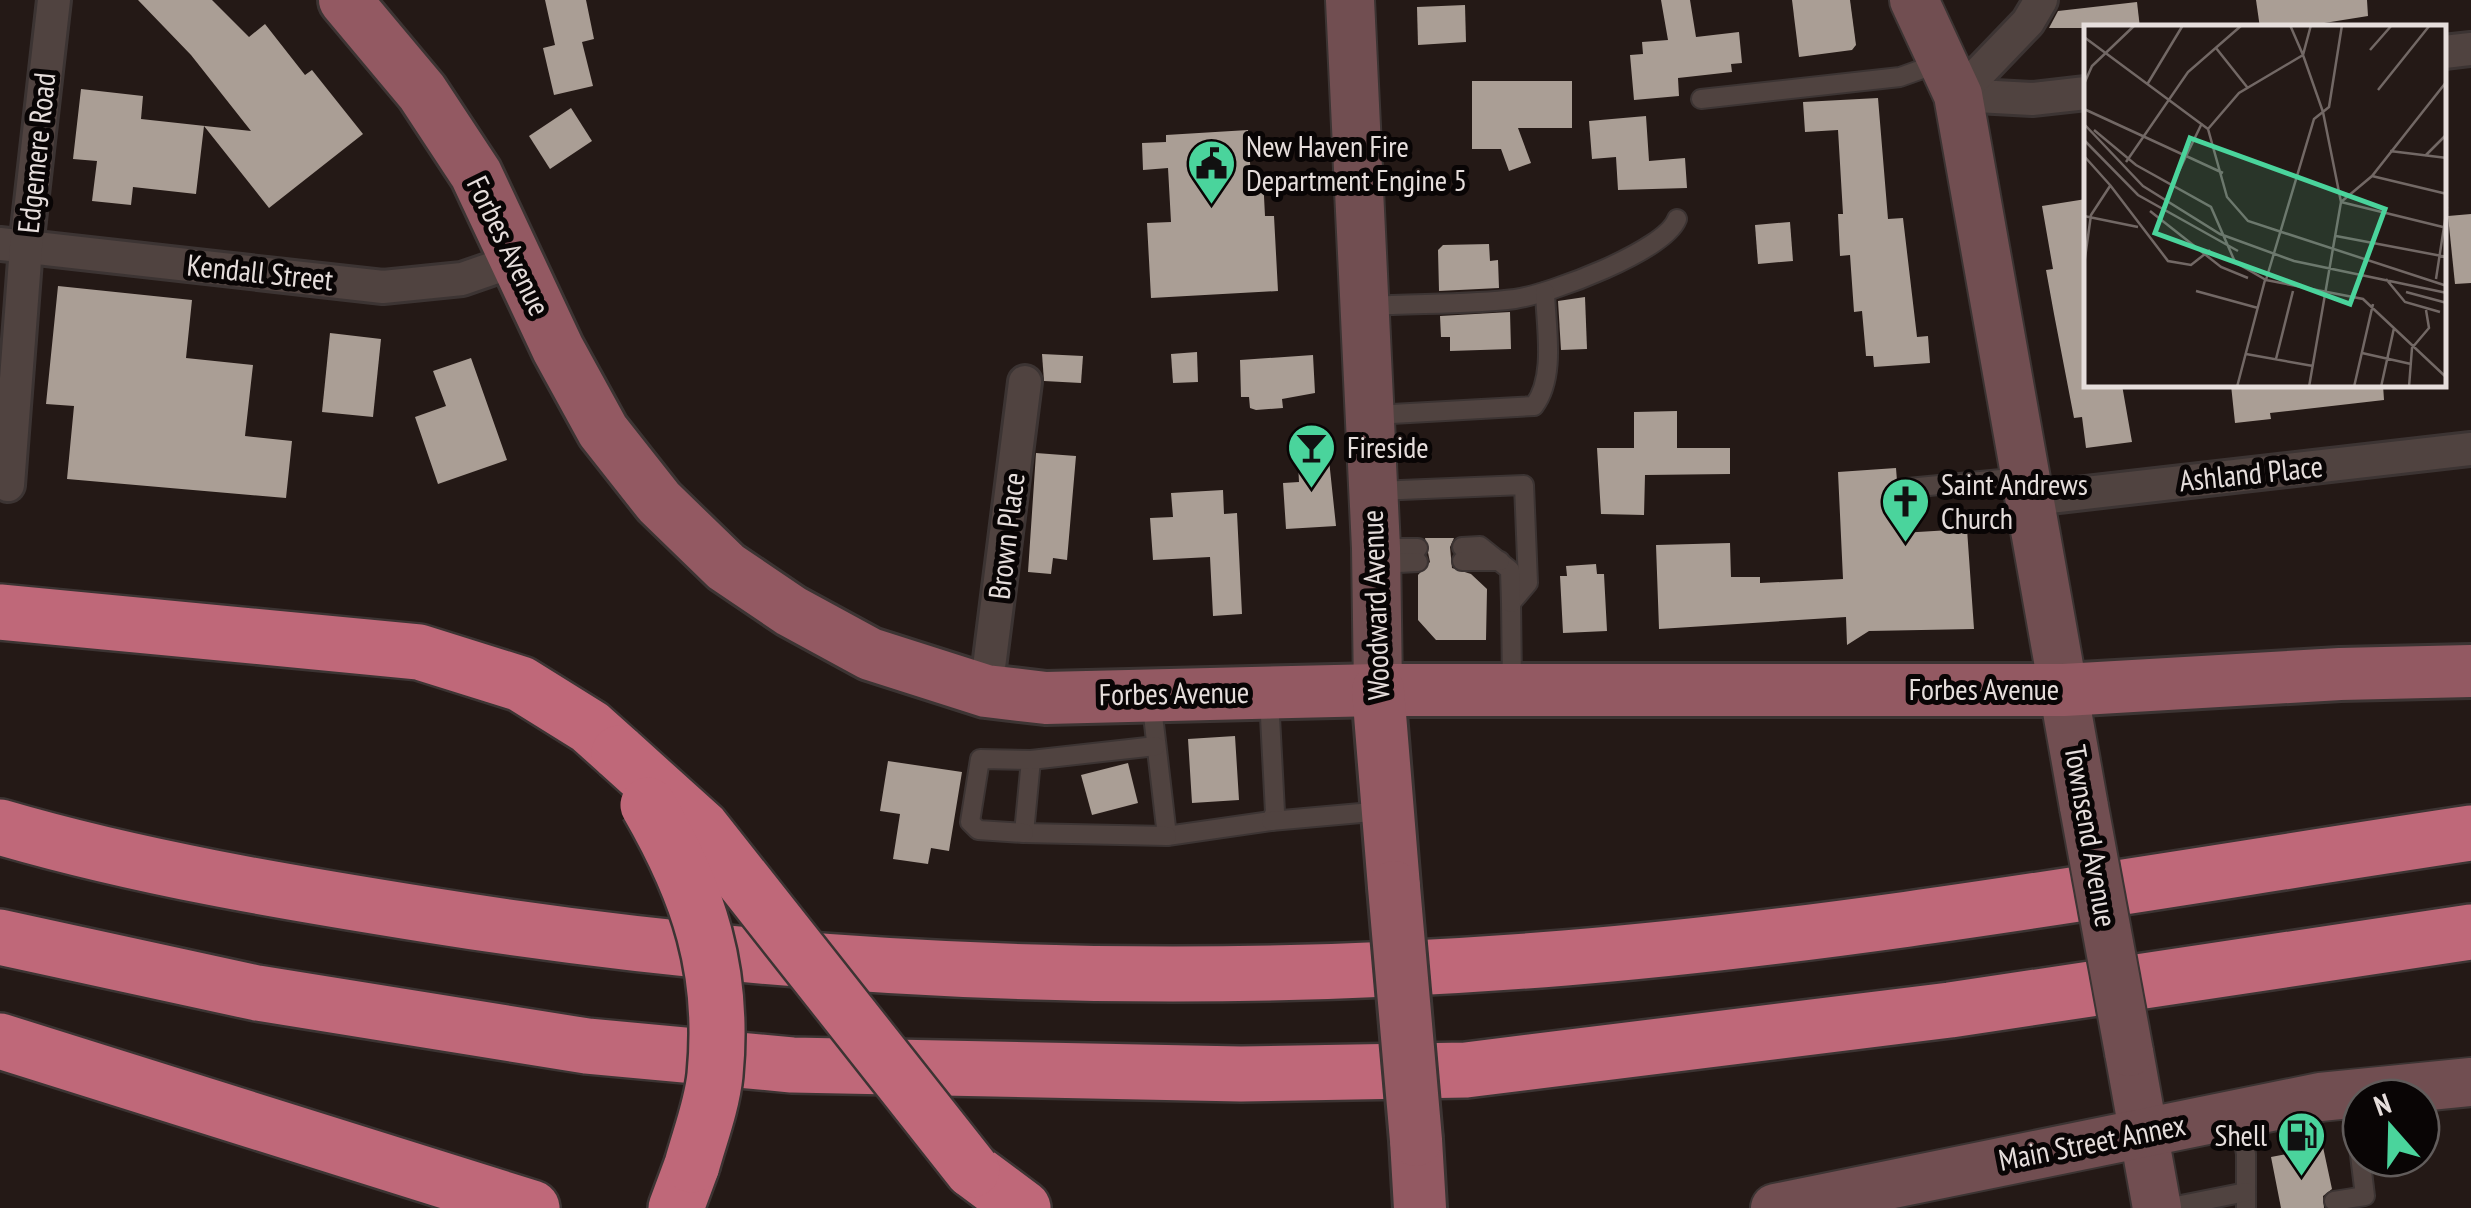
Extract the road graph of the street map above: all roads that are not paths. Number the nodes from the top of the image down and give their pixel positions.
1 (54, 0) edge
2 (345, 0) edge
3 (1350, 0) edge
4 (1914, 0) edge
5 (2041, 0) edge
6 (2471, 49) edge
7 (2446, 52) edge
8 (1951, 78) junction
9 (2084, 93) edge
10 (1700, 98) dead end
11 (1677, 219) dead end
12 (13, 245) edge
13 (517, 260) junction
14 (1545, 292) junction
15 (1363, 306) junction
16 (1024, 382) dead end
17 (1368, 415) junction
18 (2471, 449) edge
19 (8, 486) dead end
20 (1908, 488) dead end
21 (2030, 488) junction
22 (1371, 491) junction
23 (1462, 554) dead end
24 (1511, 603) junction
25 (0, 612) edge
26 (2471, 644) edge
27 (2471, 671) edge
28 (2340, 674) junction
29 (986, 690) junction
30 (1378, 690) junction
31 (1512, 690) junction
32 (2064, 690) junction
33 (1268, 692) junction
34 (1150, 694) junction
35 (1156, 746) junction
36 (619, 752) junction
37 (1031, 760) junction
38 (1388, 810) junction
39 (1271, 821) junction
40 (0, 827) edge
41 (1024, 832) junction
42 (2471, 833) edge
43 (1166, 836) junction
44 (2471, 932) edge
45 (0, 937) edge
46 (0, 1041) edge
47 (2471, 1082) edge
48 (2441, 1085) edge
49 (2341, 1094) edge
50 (2239, 1114) junction
51 (2143, 1133) junction
52 (364, 1158) junction
53 (2362, 1178) edge
54 (684, 1186) edge
55 (2246, 1200) edge
56 (2334, 1201) dead end
57 (465, 1208) edge
58 (532, 1208) edge
59 (1023, 1208) edge
60 (1420, 1208) edge
61 (1775, 1208) edge
62 (2157, 1208) edge
63 (2166, 1208) edge

1 - 12 street, Edgemere Road
2 - 13 main road, Forbes Avenue
3 - 15 main road, Woodward Avenue
4 - 8 main road, Townsend Avenue
5 - 8 street
6 - 7 street
8 - 9 street
8 - 10 lane
8 - 21 main road, Townsend Avenue
11 - 14 lane
12 - 13 street, Kendall Street
12 - 19 street, Edgemere Road
13 - 29 main road, Forbes Avenue
14 - 15 lane
14 - 17 lane
15 - 17 main road, Woodward Avenue
16 - 29 street, Brown Place
17 - 22 main road, Woodward Avenue
18 - 21 street, Ashland Place
20 - 21 lane
21 - 32 main road, Townsend Avenue
22 - 24 lane
22 - 30 main road, Woodward Avenue
23 - 24 lane
24 - 31 lane
25 - 36 highway
26 - 28 main road, Forbes Avenue
27 - 28 main road, Forbes Avenue
28 - 32 main road, Forbes Avenue
29 - 34 main road, Forbes Avenue
30 - 31 main road, Forbes Avenue
30 - 33 main road, Forbes Avenue
30 - 38 main road, Woodward Avenue
31 - 32 main road, Forbes Avenue
32 - 51 main road, Townsend Avenue, bridge
33 - 34 main road, Forbes Avenue
33 - 39 lane
34 - 35 lane
35 - 37 lane
35 - 43 lane
36 - 54 highway, bridge
36 - 59 highway, bridge
37 - 41 lane
37 - 41 lane
38 - 39 lane
38 - 60 main road, Woodward Avenue, bridge
39 - 43 lane
40 - 42 highway
41 - 43 lane
44 - 45 highway
46 - 52 highway
47 - 48 main road, Main Street Annex
49 - 50 main road, Main Street Annex
50 - 51 main road, Main Street Annex
50 - 55 lane
51 - 61 main road, Main Street Annex
51 - 62 main road, Townsend Avenue
52 - 57 highway
52 - 58 highway
53 - 56 lane
55 - 63 lane

